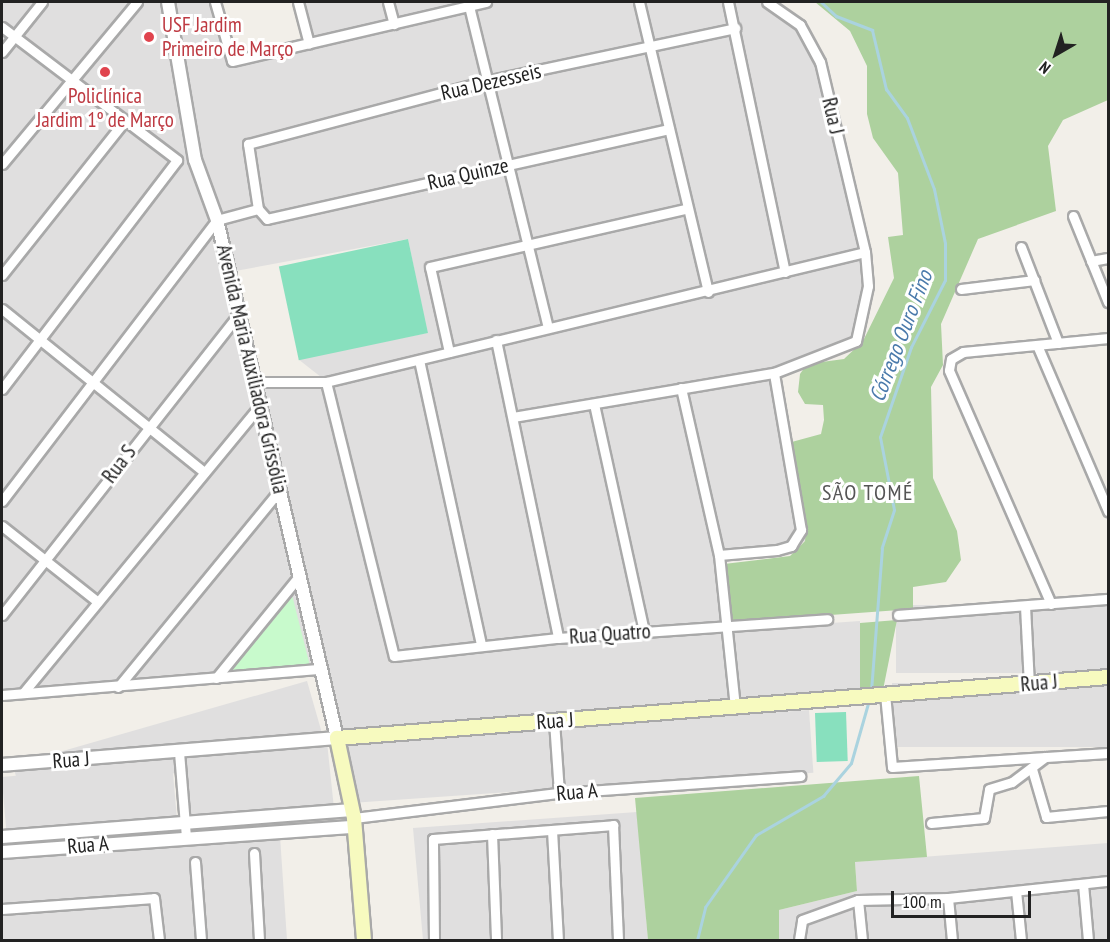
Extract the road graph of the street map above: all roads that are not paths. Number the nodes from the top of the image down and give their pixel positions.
1 (42, 2) edge
2 (137, 2) edge
3 (168, 2) edge
4 (215, 2) edge
5 (297, 2) edge
6 (388, 2) edge
7 (486, 2) edge
8 (639, 2) edge
9 (728, 2) edge
10 (767, 2) edge
11 (469, 3) edge
12 (394, 24) junction
13 (2, 27) edge
14 (735, 28) junction
15 (14, 36) junction
16 (309, 44) junction
17 (650, 49) junction
18 (2, 52) edge
19 (486, 81) junction
20 (72, 83) junction
21 (123, 123) junction
22 (669, 129) junction
23 (177, 160) junction
24 (195, 160) junction
25 (2, 164) edge
26 (507, 165) junction
27 (258, 209) junction
28 (686, 209) junction
29 (1073, 216) dead end
30 (218, 220) junction
31 (526, 244) junction
32 (1022, 246) dead end
33 (865, 252) junction
34 (1108, 258) edge
35 (1091, 261) junction
36 (785, 272) junction
37 (2, 275) edge
38 (1034, 280) junction
39 (962, 289) dead end
40 (708, 292) junction
41 (1108, 302) edge
42 (2, 309) edge
43 (239, 314) junction
44 (548, 327) junction
45 (1108, 338) edge
46 (496, 340) junction
47 (40, 341) junction
48 (1058, 343) junction
49 (1037, 345) junction
50 (449, 352) junction
51 (419, 360) junction
52 (774, 373) junction
53 (255, 382) junction
54 (326, 382) junction
55 (93, 384) junction
56 (681, 388) junction
57 (2, 389) edge
58 (594, 404) junction
59 (260, 405) junction
60 (513, 417) junction
61 (147, 427) junction
62 (204, 472) junction
63 (280, 490) junction
64 (2, 501) edge
65 (1108, 511) edge
66 (2, 526) edge
67 (719, 555) junction
68 (45, 562) junction
69 (300, 575) junction
70 (1108, 599) edge
71 (98, 602) junction
72 (1051, 604) junction
73 (1024, 606) junction
74 (2, 615) edge
75 (898, 615) dead end
76 (827, 619) dead end
77 (729, 626) junction
78 (644, 632) junction
79 (558, 638) junction
80 (481, 645) junction
81 (321, 669) junction
82 (1108, 677) edge
83 (216, 678) junction
84 (1029, 684) junction
85 (118, 687) junction
86 (23, 693) junction
87 (2, 695) edge
88 (874, 695) junction
89 (735, 708) junction
90 (554, 721) junction
91 (337, 738) junction
92 (179, 752) junction
93 (1108, 753) edge
94 (1045, 757) junction
95 (2, 765) edge
96 (1032, 769) junction
97 (800, 776) dead end
98 (559, 793) junction
99 (1108, 811) edge
100 (353, 818) junction
101 (185, 823) junction
102 (931, 823) dead end
103 (100, 829) junction
104 (552, 830) junction
105 (492, 834) junction
106 (2, 837) edge
107 (186, 838) junction
108 (102, 844) junction
109 (2, 852) edge
110 (254, 853) dead end
111 (195, 862) dead end
112 (1108, 881) edge
113 (1083, 884) junction
114 (1016, 891) junction
115 (948, 898) junction
116 (858, 900) junction
117 (2, 909) edge
118 (159, 940) edge
119 (201, 940) edge
120 (260, 940) edge
121 (364, 940) edge
122 (435, 940) edge
123 (496, 940) edge
124 (558, 940) edge
125 (618, 940) edge
126 (799, 940) edge
127 (862, 940) edge
128 (952, 940) edge
129 (1021, 940) edge
130 (1088, 940) edge

1 - 15 street
2 - 20 street
3 - 24 street, Avenida Maria Auxiliadora Grissólia
4 - 16 street
5 - 16 street
6 - 12 street
7 - 11 street
8 - 17 street
9 - 14 street
10 - 33 street, Rua J
11 - 12 street
11 - 19 street
12 - 16 street
13 - 15 street
14 - 17 street, Rua Dezesseis
14 - 36 street
15 - 18 street
15 - 20 street
17 - 19 street, Rua Dezesseis
17 - 22 street
19 - 26 street
19 - 27 street, Rua Dezesseis
20 - 21 street
20 - 25 street
21 - 23 street
21 - 37 street
22 - 26 street, Rua Quinze
22 - 28 street
23 - 24 street
23 - 47 street
24 - 30 street, Avenida Maria Auxiliadora Grissólia
26 - 27 street, Rua Quinze
26 - 31 street
27 - 30 street
28 - 31 street
28 - 40 street
29 - 35 street
30 - 43 street, Avenida Maria Auxiliadora Grissólia
30 - 55 street
31 - 44 street
31 - 50 street
32 - 38 street
33 - 36 street
33 - 52 street, Rua J
34 - 35 street
35 - 41 street
36 - 40 street
38 - 39 street
38 - 48 street
40 - 44 street
42 - 47 street
43 - 53 street, Avenida Maria Auxiliadora Grissólia
43 - 61 street, Rua S
44 - 46 street
45 - 48 street
46 - 50 street
46 - 60 street
47 - 55 street
47 - 57 street
48 - 49 street
49 - 65 street
49 - 72 street
50 - 51 street
51 - 54 street
51 - 80 street
52 - 56 street
52 - 67 street
53 - 54 street
53 - 59 street, Avenida Maria Auxiliadora Grissólia
54 - 80 street, Rua Quatro
55 - 61 street
55 - 64 street
56 - 58 street
56 - 67 street
58 - 60 street
58 - 78 street
59 - 62 street
59 - 63 street, Avenida Maria Auxiliadora Grissólia
60 - 79 street
61 - 62 street
61 - 68 street, Rua S
62 - 71 street
63 - 69 street, Avenida Maria Auxiliadora Grissólia
63 - 85 street
66 - 68 street
67 - 77 street
68 - 71 street
68 - 74 street, Rua S
69 - 81 street, Avenida Maria Auxiliadora Grissólia
69 - 83 street
70 - 72 street
71 - 86 street
72 - 73 street
73 - 75 street
73 - 84 street
76 - 77 street, Rua Quatro
77 - 78 street, Rua Quatro
77 - 89 street
78 - 79 street, Rua Quatro
79 - 80 street, Rua Quatro
81 - 83 street
81 - 91 street, Avenida Maria Auxiliadora Grissólia
82 - 84 main road, Rua J
83 - 85 street
84 - 88 main road, Rua J
85 - 86 street
86 - 87 street
88 - 89 main road, Rua J
88 - 94 street
89 - 90 main road, Rua J
90 - 91 main road, Rua J
90 - 98 street
91 - 92 street, Rua J
91 - 100 main road
92 - 95 street, Rua J
92 - 101 street
93 - 94 street
94 - 96 street
96 - 99 street
96 - 102 street
97 - 98 street, Rua A
98 - 100 street, Rua A
100 - 101 street, Rua A
100 - 107 street, Rua A
100 - 121 main road
101 - 103 street, Rua A
101 - 107 street
103 - 106 street, Rua A
103 - 108 street
104 - 105 street
104 - 124 street
104 - 125 street
105 - 122 street
105 - 123 street
107 - 108 street, Rua A
108 - 109 street, Rua A
110 - 120 street
111 - 119 street
112 - 113 street
113 - 114 street
113 - 130 street
114 - 115 street
114 - 129 street
115 - 116 street
115 - 128 street
116 - 126 street
116 - 127 street
117 - 118 street

